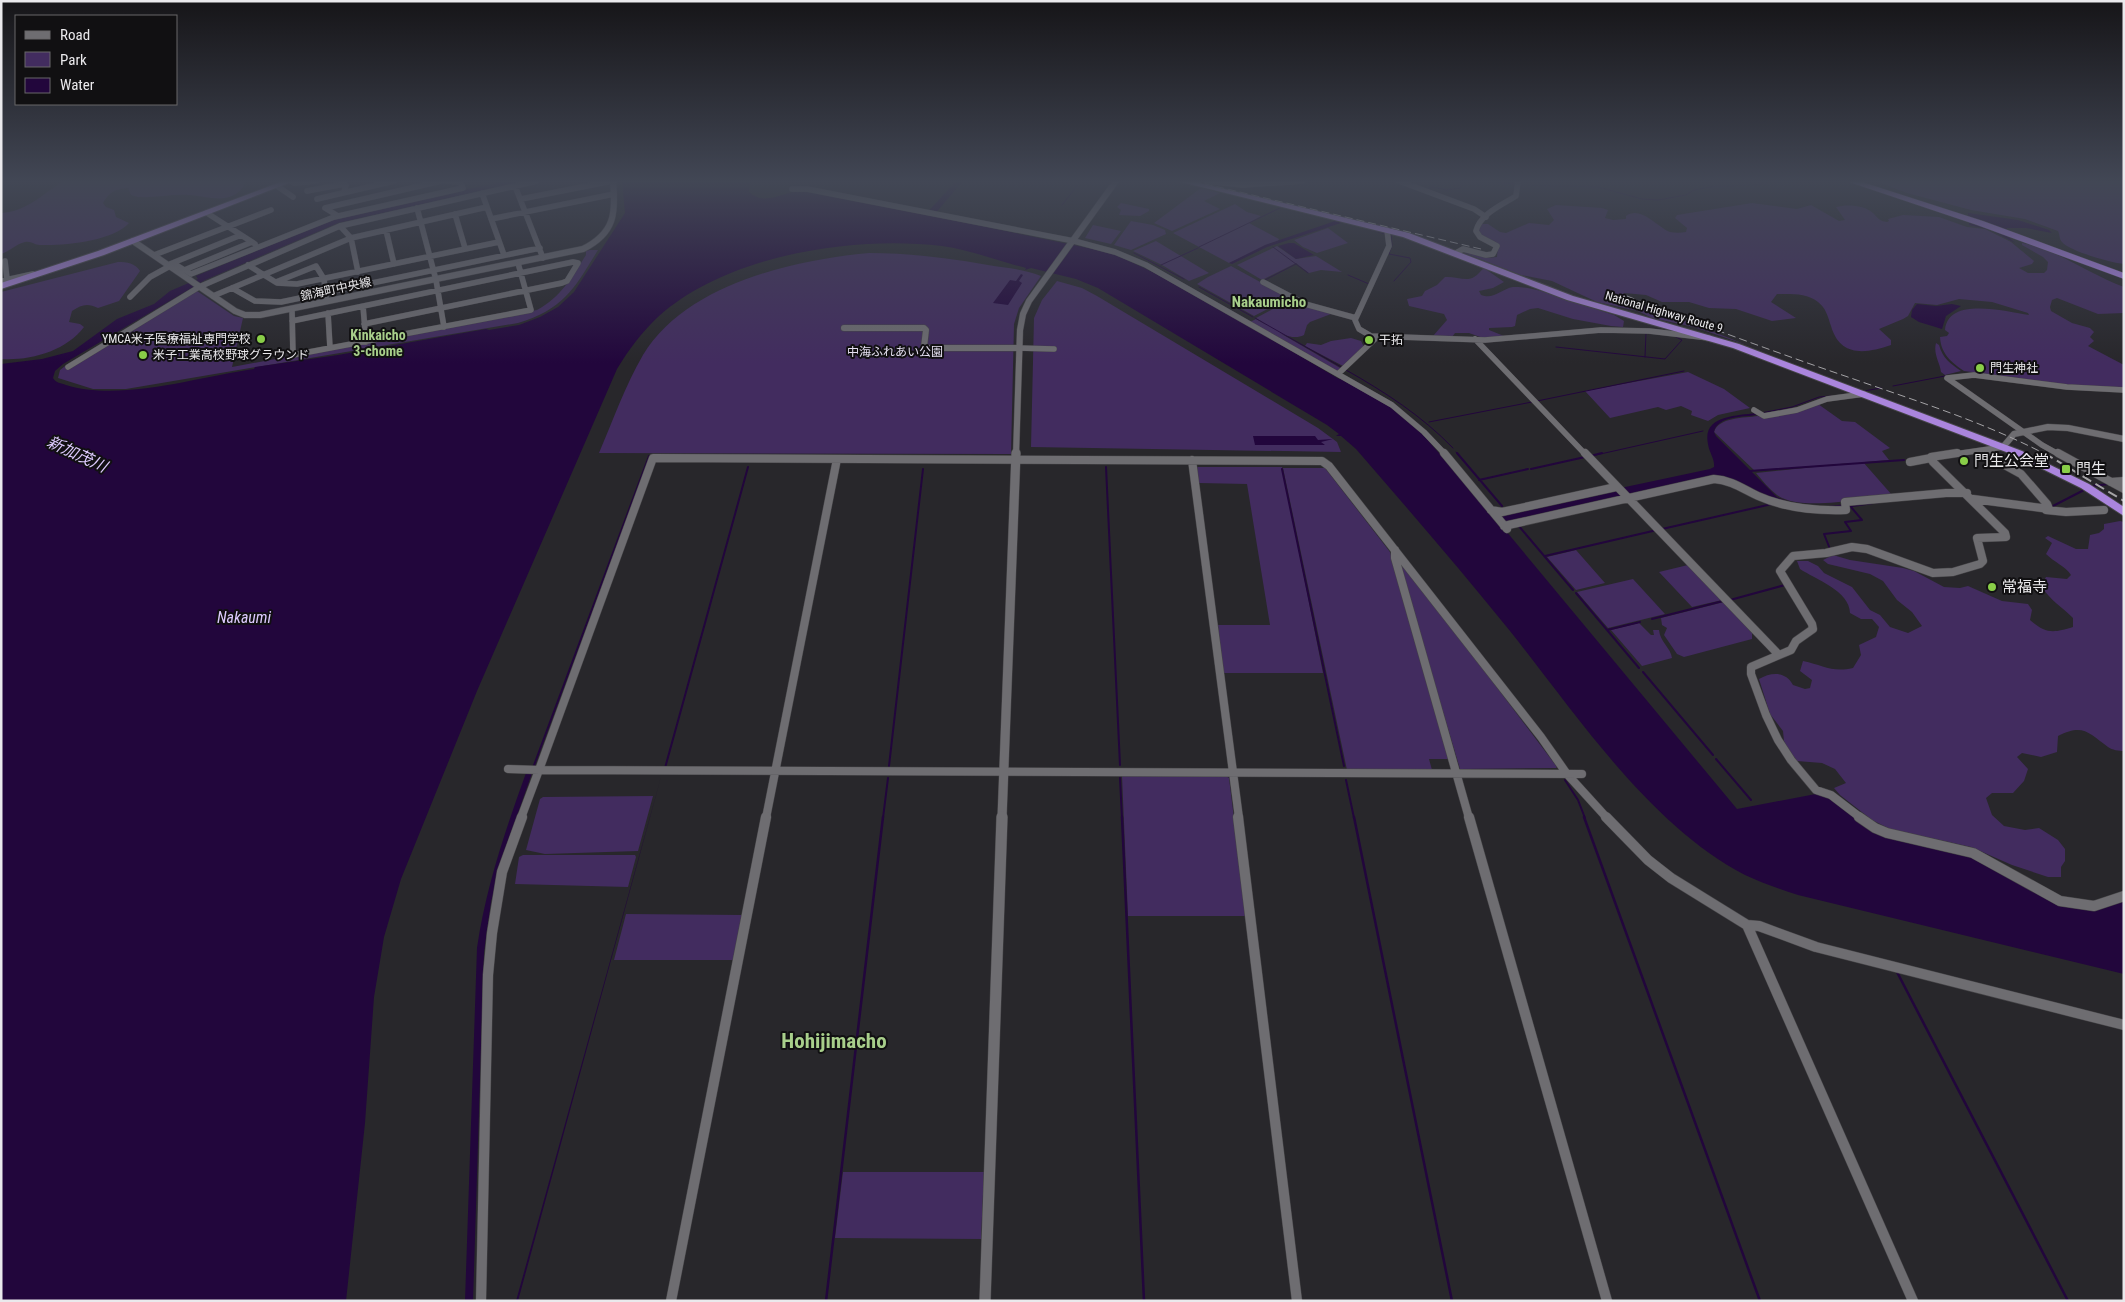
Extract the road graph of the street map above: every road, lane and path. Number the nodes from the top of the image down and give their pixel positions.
1 (130, 242) edge
2 (133, 242) edge
3 (189, 242) edge
4 (225, 242) edge
5 (252, 242) joint
6 (269, 242) edge
7 (303, 242) edge
8 (342, 242) edge
9 (352, 242) edge
10 (389, 242) edge
11 (426, 242) edge
12 (464, 242) edge
13 (499, 242) joint
14 (537, 242) edge
15 (595, 242) edge
16 (1073, 242) joint
17 (1388, 242) edge
18 (1422, 242) edge
19 (1488, 242) edge
20 (2033, 242) edge
21 (258, 246) junction
22 (466, 248) junction
23 (540, 248) junction
24 (1456, 253) junction
25 (154, 255) junction
26 (504, 255) junction
27 (430, 256) junction
28 (543, 258) junction
29 (5, 261) dead end
30 (518, 263) junction
31 (394, 264) junction
32 (170, 265) junction
33 (248, 265) junction
34 (434, 270) junction
35 (181, 271) junction
36 (358, 272) junction
37 (42, 273) junction
38 (521, 273) junction
39 (264, 275) junction
40 (2124, 276) edge
41 (324, 279) junction
42 (4, 280) edge
43 (436, 280) junction
44 (276, 282) junction
45 (1263, 282) dead end
46 (195, 284) junction
47 (1, 286) edge
48 (232, 288) junction
49 (438, 290) junction
50 (526, 291) junction
51 (326, 293) junction
52 (213, 296) junction
53 (130, 297) dead end
54 (327, 302) junction
55 (362, 306) junction
56 (441, 308) junction
57 (292, 310) junction
58 (328, 313) junction
59 (1356, 318) junction
60 (292, 321) junction
61 (364, 324) junction
62 (444, 326) junction
63 (844, 328) dead end
64 (1376, 337) junction
65 (1711, 338) junction
66 (1474, 339) junction
67 (366, 342) junction
68 (330, 348) junction
69 (1018, 348) junction
70 (1054, 348) dead end
71 (68, 367) dead end
72 (1338, 374) junction
73 (2124, 390) edge
74 (1864, 394) junction
75 (1757, 412) dead end
76 (2022, 432) junction
77 (2124, 440) edge
78 (2003, 446) junction
79 (1986, 450) junction
80 (1931, 458) junction
81 (837, 459) junction
82 (1015, 459) junction
83 (1192, 460) junction
84 (1910, 462) dead end
85 (2124, 480) edge
86 (2116, 485) edge
87 (1617, 488) junction
88 (1970, 496) junction
89 (1626, 497) junction
90 (2046, 510) junction
91 (2104, 510) dead end
92 (1493, 512) junction
93 (2124, 512) edge
94 (1395, 549) junction
95 (1778, 654) junction
96 (508, 769) dead end
97 (539, 770) junction
98 (776, 771) junction
99 (1004, 772) junction
100 (1233, 772) junction
101 (1456, 773) junction
102 (1567, 774) junction
103 (1582, 774) dead end
104 (2124, 896) edge
105 (1748, 925) junction
106 (2124, 1024) edge
107 (481, 1301) edge
108 (671, 1301) edge
109 (985, 1301) edge
110 (1298, 1301) edge
111 (1607, 1301) edge
112 (1914, 1301) edge

1 - 37 highway
2 - 25 street, 錦海町中央線
3 - 25 street
4 - 32 street
5 - 21 street
5 - 35 street
6 - 21 street
7 - 33 street
8 - 39 street
9 - 36 street
10 - 31 street
11 - 27 street
12 - 22 street
13 - 22 street
13 - 26 street
14 - 23 street
15 - 28 street, 錦海町中央線
16 - 69 street
16 - 72 street
17 - 59 street
18 - 24 highway, National Highway Route 9
19 - 24 street
20 - 40 highway
21 - 35 street
22 - 27 street
23 - 26 street
23 - 28 street
24 - 65 highway, National Highway Route 9
25 - 32 street, 錦海町中央線
26 - 34 street
27 - 31 street
27 - 34 street
28 - 30 street, 錦海町中央線
29 - 42 street
30 - 38 street
30 - 43 street, 錦海町中央線
31 - 36 street
32 - 35 street, 錦海町中央線
32 - 53 street
33 - 39 street
33 - 46 street
34 - 43 street
34 - 51 street
35 - 46 street, 錦海町中央線
36 - 41 street
37 - 42 street
37 - 47 highway
38 - 49 street
38 - 50 street
38 - 50 street
39 - 44 street
39 - 48 street
41 - 44 street
41 - 44 street
41 - 51 street
43 - 49 street
43 - 54 street, 錦海町中央線
45 - 59 street
46 - 52 street, 錦海町中央線
46 - 71 street
48 - 51 street
48 - 52 street
49 - 55 street
49 - 56 street
50 - 56 street
50 - 62 street
51 - 54 street
52 - 57 street, 錦海町中央線
54 - 57 street, 錦海町中央線
55 - 58 street
55 - 61 street
56 - 61 street
56 - 62 street
57 - 60 street
58 - 60 street
58 - 68 street
59 - 64 street
60 - 68 street
61 - 67 street
62 - 67 street
63 - 69 street
64 - 66 street
64 - 72 street
65 - 66 street
65 - 74 highway, National Highway Route 9
66 - 87 street
67 - 68 street
69 - 70 street
69 - 82 street
72 - 92 street
73 - 76 street
74 - 75 street
74 - 78 highway, National Highway Route 9
76 - 77 street
76 - 78 street
76 - 86 street
78 - 79 street
78 - 93 highway, National Highway Route 9
79 - 80 street
79 - 90 street
80 - 84 street
80 - 88 street
81 - 82 street
81 - 97 street
81 - 98 street
82 - 83 street
82 - 99 street
83 - 94 street
83 - 100 street
85 - 86 street
87 - 89 street
87 - 92 street
88 - 89 street
88 - 90 street
88 - 95 street
89 - 92 street
89 - 95 street
90 - 91 street
94 - 101 street
94 - 102 street
95 - 104 street
96 - 97 street
97 - 98 street
97 - 107 street
98 - 99 street
98 - 108 street
99 - 100 street
99 - 109 street
100 - 101 street
100 - 110 street
101 - 102 street
101 - 111 street
102 - 103 street
102 - 105 street
105 - 106 street
105 - 112 street

